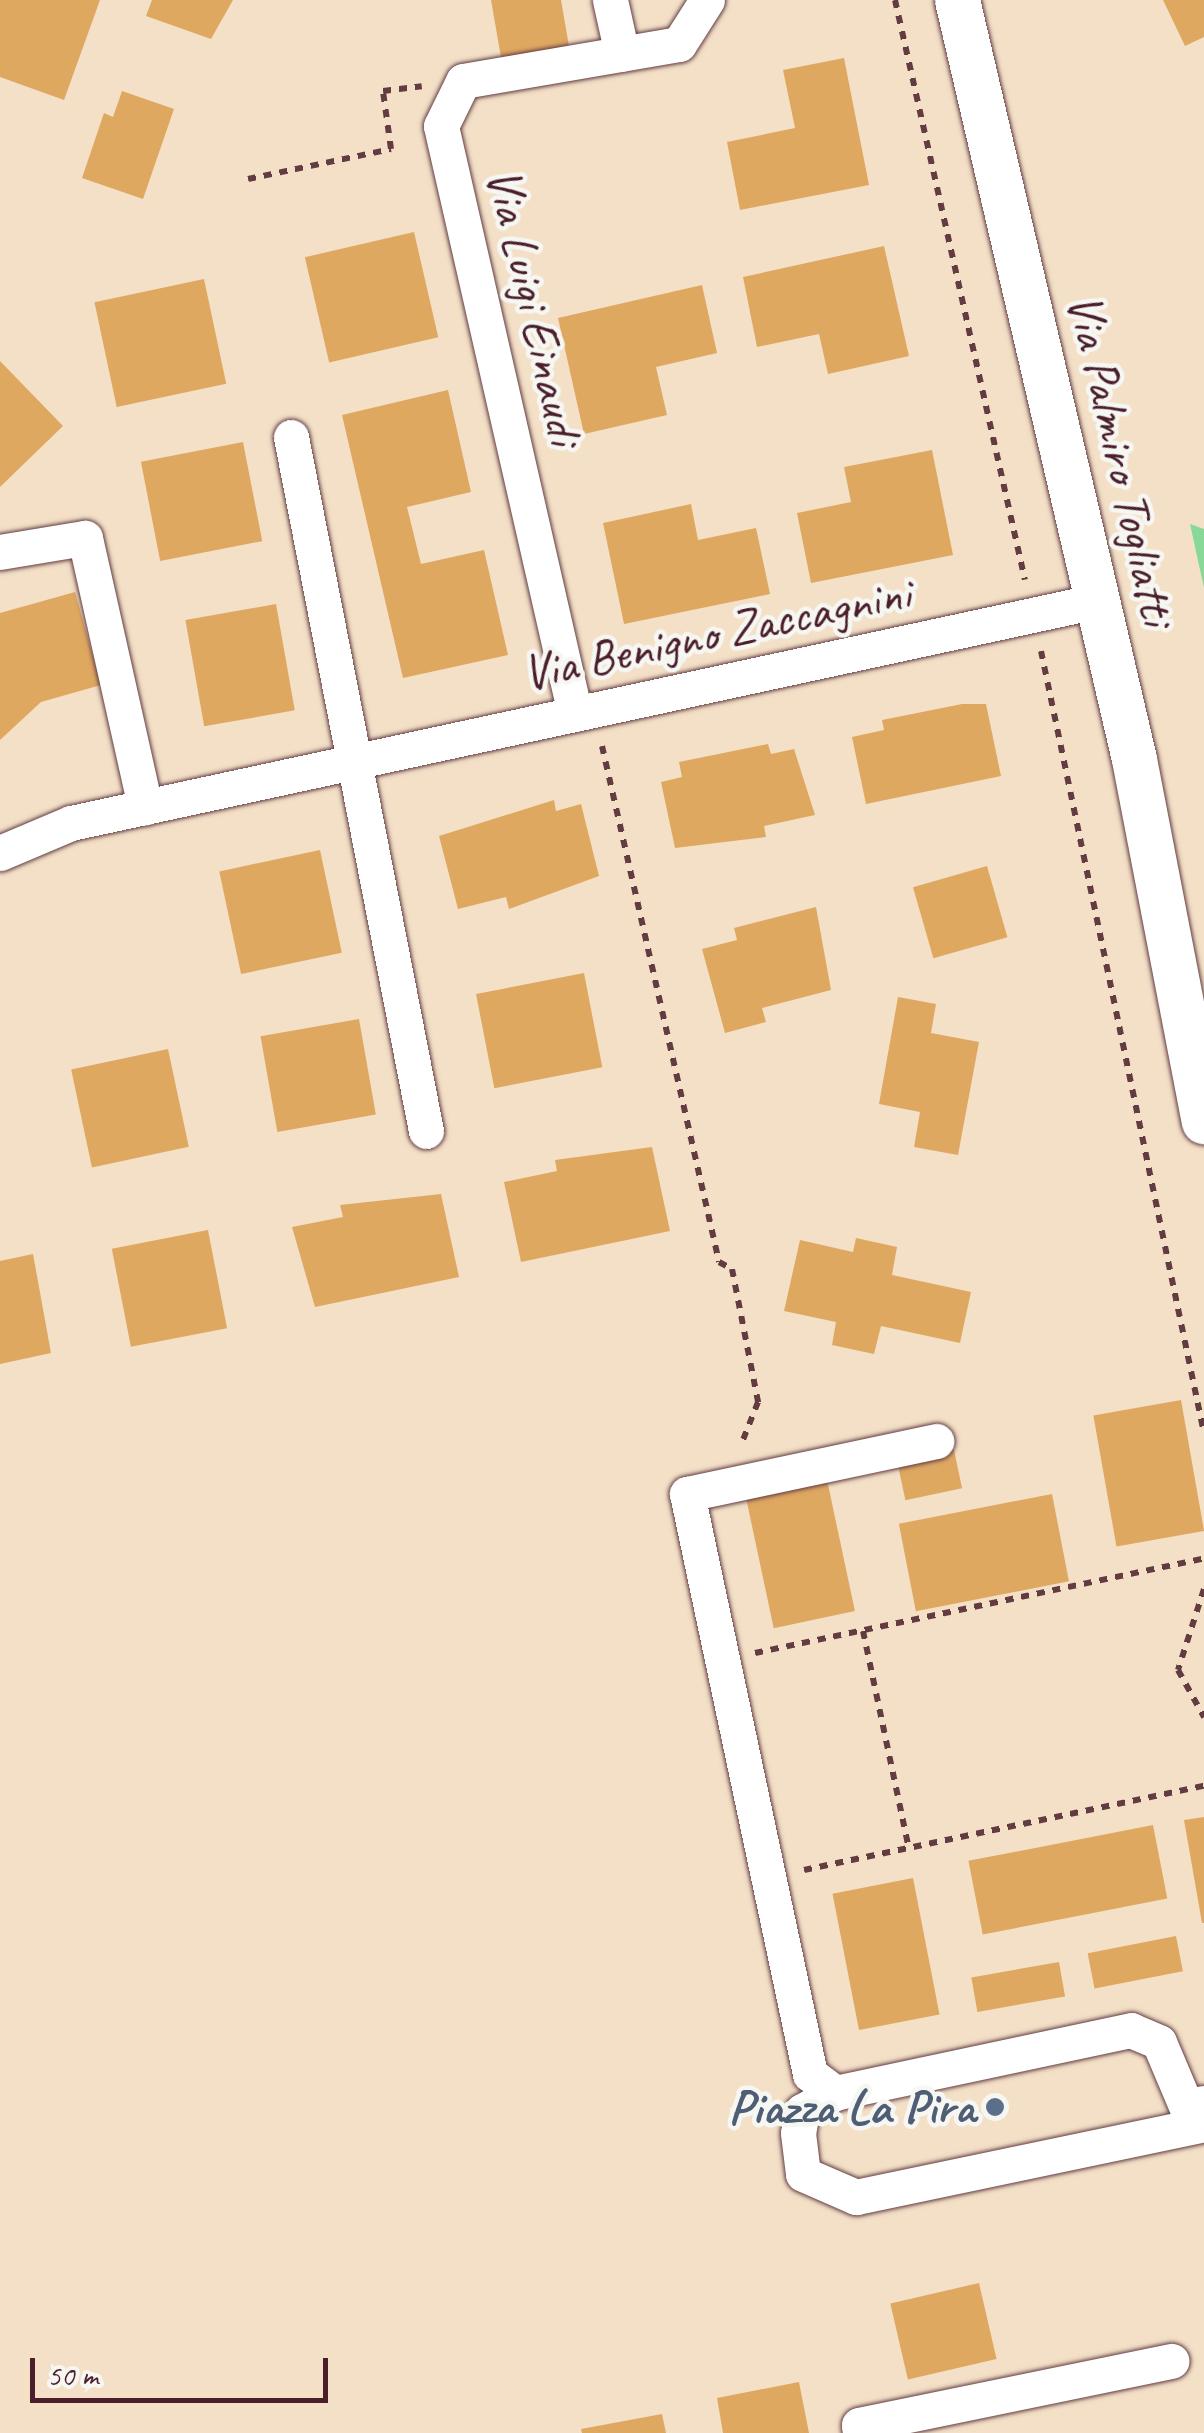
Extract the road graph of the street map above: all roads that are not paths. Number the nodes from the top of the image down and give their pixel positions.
1 (610, 0) edge
2 (707, 0) edge
3 (957, 0) edge
4 (622, 54) junction
5 (292, 436) dead end
6 (0, 552) edge
7 (1098, 601) junction
8 (585, 712) junction
9 (356, 762) junction
10 (145, 807) junction
11 (0, 853) edge
12 (1204, 1121) edge
13 (426, 1131) dead end
14 (936, 1441) dead end
15 (822, 2083) junction
16 (1204, 2104) edge
17 (1204, 2124) edge
18 (1172, 2362) dead end
19 (860, 2433) edge

1 - 4 street
2 - 4 street
3 - 7 street, Via Palmiro Togliatti
4 - 8 street, Via Luigi Einaudi
5 - 9 street
6 - 10 street
7 - 8 street, Via Benigno Zaccagnini
7 - 12 street, Via Palmiro Togliatti
8 - 9 street, Via Benigno Zaccagnini
9 - 10 street, Via Benigno Zaccagnini
9 - 13 street
10 - 11 street, Via Benigno Zaccagnini
14 - 15 street
15 - 16 street
15 - 17 street
18 - 19 street

